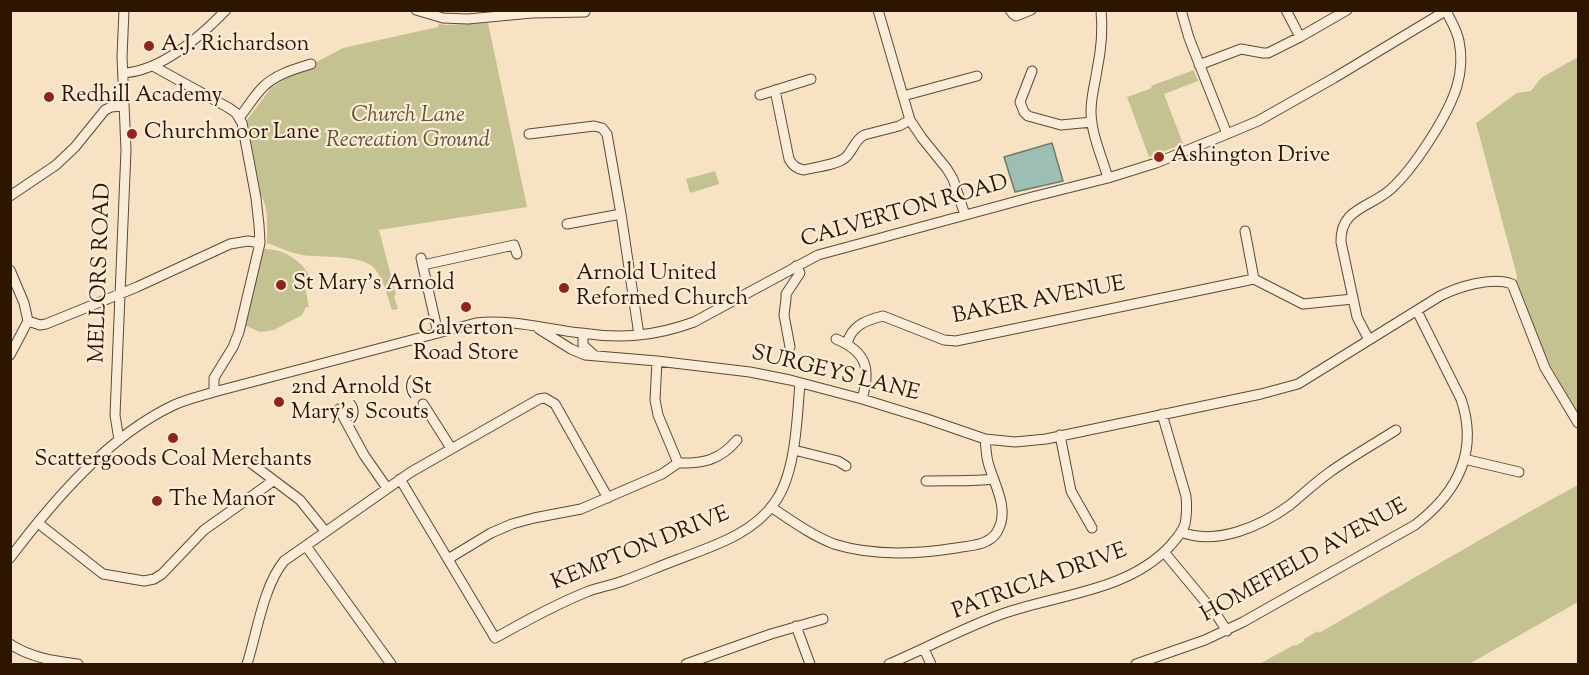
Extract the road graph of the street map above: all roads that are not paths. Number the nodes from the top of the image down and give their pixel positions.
1 (124, 10) edge
2 (226, 10) edge
3 (416, 10) edge
4 (878, 10) edge
5 (1010, 10) edge
6 (1031, 10) edge
7 (1101, 10) edge
8 (1181, 10) edge
9 (1286, 10) edge
10 (1347, 10) edge
11 (1447, 11) edge
12 (585, 12) dead end
13 (1300, 37) junction
14 (311, 64) dead end
15 (1199, 65) junction
16 (153, 66) junction
17 (123, 73) junction
18 (977, 76) dead end
19 (811, 79) dead end
20 (1040, 83) dead end
21 (775, 90) junction
22 (760, 95) dead end
23 (903, 96) junction
24 (124, 106) junction
25 (239, 118) junction
26 (910, 120) junction
27 (1092, 122) junction
28 (530, 134) dead end
29 (1227, 134) junction
30 (1108, 178) junction
31 (10, 196) edge
32 (578, 211) dead end
33 (621, 214) junction
34 (965, 215) junction
35 (579, 222) junction
36 (567, 224) dead end
37 (1245, 231) dead end
38 (260, 243) junction
39 (517, 254) dead end
40 (796, 266) junction
41 (10, 270) edge
42 (1254, 279) junction
43 (120, 294) junction
44 (1353, 299) junction
45 (1417, 311) junction
46 (28, 321) junction
47 (534, 326) junction
48 (571, 332) junction
49 (438, 333) junction
50 (583, 334) junction
51 (639, 336) junction
52 (836, 339) dead end
53 (1369, 340) junction
54 (847, 344) junction
55 (790, 347) dead end
56 (571, 349) junction
57 (10, 355) edge
58 (596, 357) junction
59 (657, 362) junction
60 (800, 383) junction
61 (214, 392) junction
62 (862, 399) junction
63 (423, 404) dead end
64 (339, 409) dead end
65 (1162, 414) junction
66 (1578, 423) edge
67 (1396, 430) dead end
68 (1060, 435) junction
69 (119, 440) junction
70 (737, 440) dead end
71 (985, 440) junction
72 (451, 448) junction
73 (794, 450) junction
74 (1464, 459) junction
75 (247, 460) dead end
76 (678, 463) junction
77 (846, 466) dead end
78 (1514, 473) dead end
79 (400, 479) junction
80 (993, 479) junction
81 (273, 481) junction
82 (926, 481) dead end
83 (387, 488) junction
84 (608, 498) junction
85 (771, 507) junction
86 (38, 523) junction
87 (1092, 528) dead end
88 (325, 531) junction
89 (1181, 532) junction
90 (306, 546) junction
91 (1164, 552) junction
92 (10, 558) edge
93 (448, 560) junction
94 (822, 619) dead end
95 (796, 626) junction
96 (1227, 631) junction
97 (10, 644) edge
98 (924, 649) junction
99 (1163, 660) edge
100 (248, 663) edge
101 (78, 664) edge
102 (259, 664) edge
103 (391, 664) edge
104 (686, 664) edge
105 (810, 664) edge
106 (889, 664) edge
107 (932, 664) edge
108 (1136, 664) edge

1 - 17 street, MELLORS ROAD
2 - 16 street
3 - 12 street
4 - 23 street
5 - 6 street
7 - 27 street
8 - 15 street
9 - 13 street
10 - 13 street
11 - 29 street, CALVERTON ROAD
11 - 44 street
13 - 15 street
14 - 25 street
15 - 29 street
16 - 17 street
16 - 25 street
17 - 24 street, MELLORS ROAD
18 - 23 street
19 - 21 street
20 - 27 street
21 - 22 street
21 - 26 street
23 - 26 street
24 - 31 street
24 - 43 street, MELLORS ROAD
25 - 38 street
26 - 34 street
27 - 30 street
28 - 33 street
29 - 30 street, CALVERTON ROAD
30 - 34 street, CALVERTON ROAD
32 - 35 street
33 - 35 street
33 - 51 street
34 - 40 street, CALVERTON ROAD
35 - 36 street
37 - 42 street
38 - 43 street
38 - 61 street
39 - 49 street
40 - 51 street, CALVERTON ROAD
40 - 55 street
41 - 46 street
42 - 44 street
42 - 54 street, BAKER AVENUE
43 - 46 street
43 - 69 street, MELLORS ROAD
44 - 53 street
45 - 53 street, SURGEYS LANE
45 - 66 street, SURGEYS LANE
45 - 74 street, HOMEFIELD AVENUE
46 - 57 street
47 - 48 street, CALVERTON ROAD
47 - 49 street, CALVERTON ROAD
47 - 56 street, SURGEYS LANE
48 - 50 street, CALVERTON ROAD
48 - 56 street
49 - 61 street, CALVERTON ROAD
50 - 51 street, CALVERTON ROAD
50 - 58 street
52 - 54 street
53 - 65 street, SURGEYS LANE
54 - 62 street
56 - 58 street, SURGEYS LANE
58 - 59 street, SURGEYS LANE
59 - 60 street, SURGEYS LANE
59 - 76 street
60 - 62 street, SURGEYS LANE
60 - 73 street, KEMPTON DRIVE
61 - 69 street, CALVERTON ROAD
62 - 71 street, SURGEYS LANE
63 - 72 street
64 - 83 street
65 - 68 street, SURGEYS LANE
65 - 89 street
67 - 89 street
68 - 71 street, SURGEYS LANE
68 - 87 street
69 - 86 street, CALVERTON ROAD
70 - 76 street
71 - 80 street
72 - 79 street
72 - 84 street
73 - 77 street
73 - 85 street, KEMPTON DRIVE
74 - 78 street
74 - 96 street, HOMEFIELD AVENUE
75 - 81 street
76 - 84 street
79 - 83 street
79 - 93 street
80 - 82 street
80 - 85 street
81 - 86 street
81 - 88 street
83 - 88 street
84 - 93 street
85 - 93 street, KEMPTON DRIVE
86 - 92 street, CALVERTON ROAD
88 - 90 street
89 - 91 street, PATRICIA DRIVE
90 - 100 street
90 - 103 street
91 - 96 street
91 - 98 street, PATRICIA DRIVE
94 - 95 street
95 - 104 street
95 - 105 street
96 - 99 street, HOMEFIELD AVENUE
97 - 101 street
98 - 106 street, PATRICIA DRIVE
98 - 107 street
99 - 108 street, HOMEFIELD AVENUE
100 - 102 street

